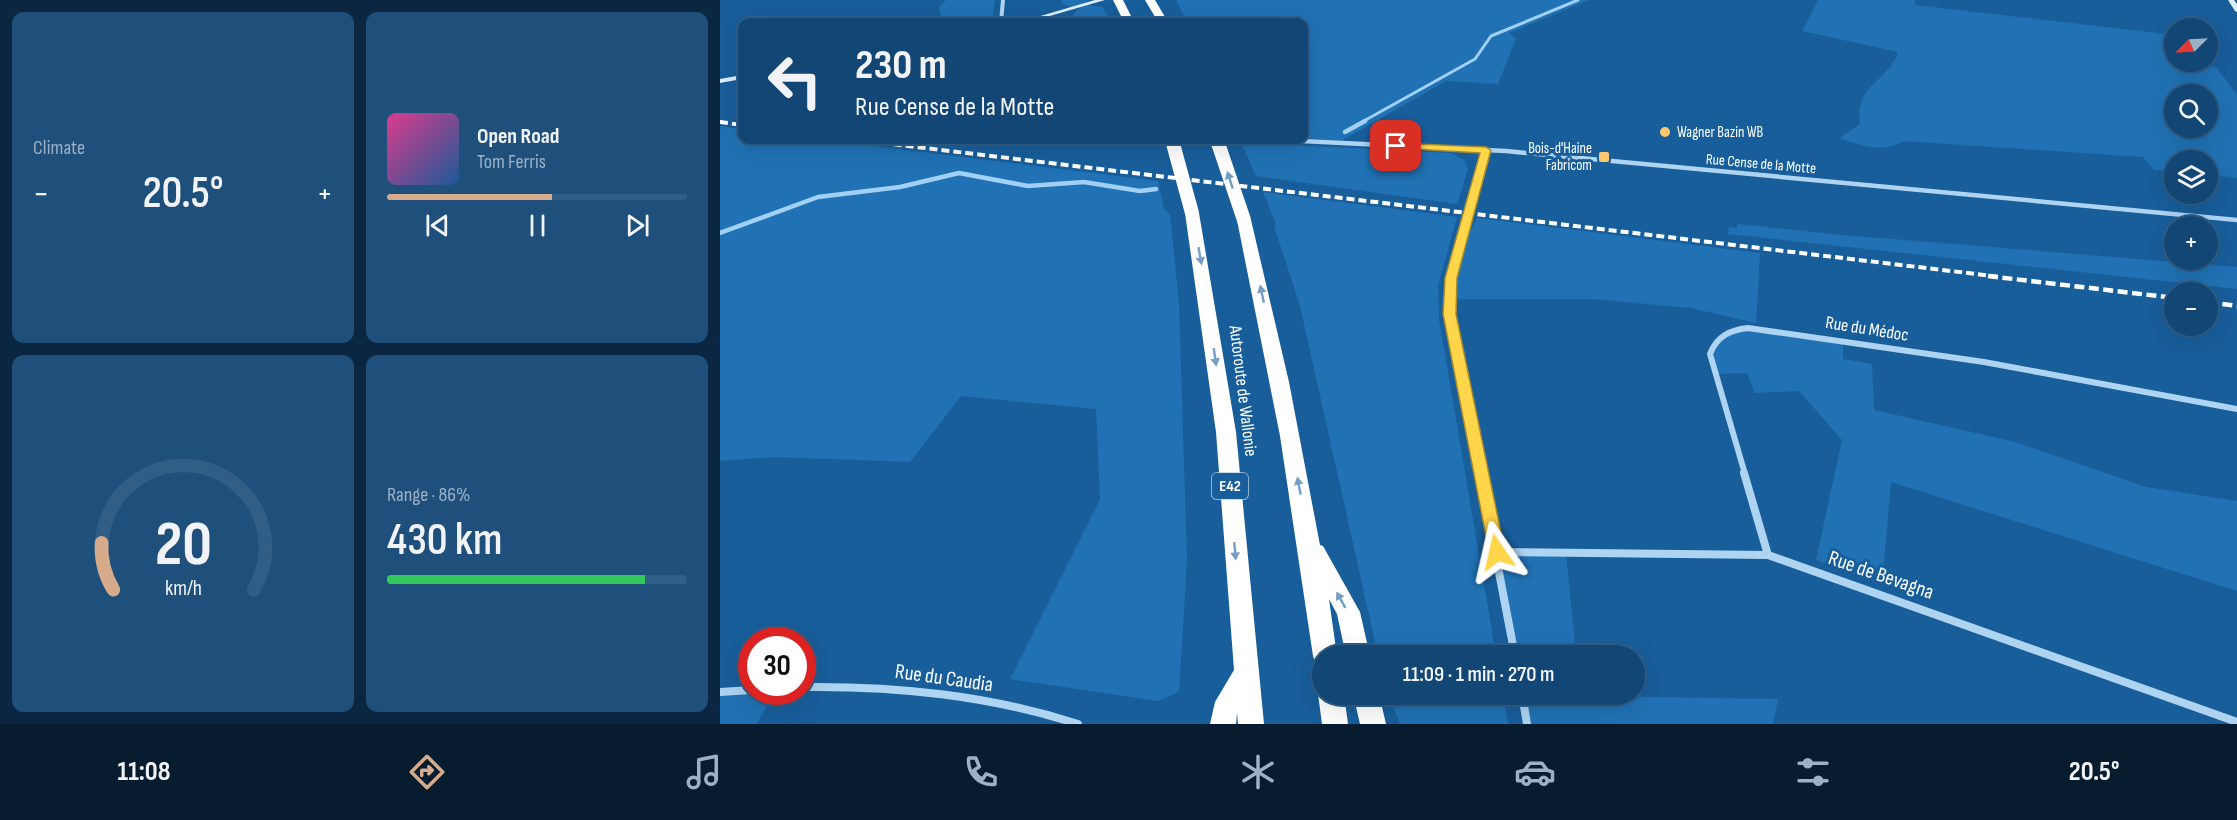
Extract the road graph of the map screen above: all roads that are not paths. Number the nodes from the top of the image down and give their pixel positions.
1 (1003, 0) edge
2 (1102, 0) edge
3 (1150, 0) edge
4 (2231, 0) edge
5 (1119, 1) edge
6 (2237, 10) edge
7 (1002, 18) edge
8 (1037, 18) edge
9 (1128, 18) edge
10 (1161, 18) edge
11 (738, 78) edge
12 (720, 81) edge
13 (1308, 141) edge
14 (1173, 144) edge
15 (1218, 144) edge
16 (1486, 150) junction
17 (2237, 220) edge
18 (2237, 409) edge
19 (1310, 543) junction
20 (1497, 552) junction
21 (1768, 555) junction
22 (1324, 645) edge
23 (1356, 645) edge
24 (1513, 645) edge
25 (1245, 675) junction
26 (816, 687) edge
27 (738, 691) edge
28 (720, 692) edge
29 (1332, 705) edge
30 (1369, 705) edge
31 (1524, 705) edge
32 (1224, 717) edge
33 (2237, 722) edge
34 (1251, 723) edge
35 (1078, 724) edge
36 (1335, 724) edge
37 (1373, 724) edge
38 (1527, 724) edge

1 - 7 street
2 - 8 street
3 - 10 highway
4 - 6 street
5 - 9 highway
11 - 12 street
13 - 16 street, Rue Cense de la Motte
14 -> 25 highway, Autoroute de Wallonie / E42, bridge
19 -> 15 highway, Autoroute de Wallonie, bridge
16 - 17 street, Rue Cense de la Motte
16 - 20 street
18 - 21 street, Rue du Médoc
19 - 22 highway, Autoroute de Wallonie
23 -> 19 highway
20 - 21 street, Rue de Bevagna
20 - 24 street
21 - 33 street, Rue de Bevagna
25 - 32 highway
25 - 34 highway, Autoroute de Wallonie / E42
26 - 35 street, Rue du Caudia
27 - 28 street
29 - 36 highway
30 - 37 highway
31 - 38 street

